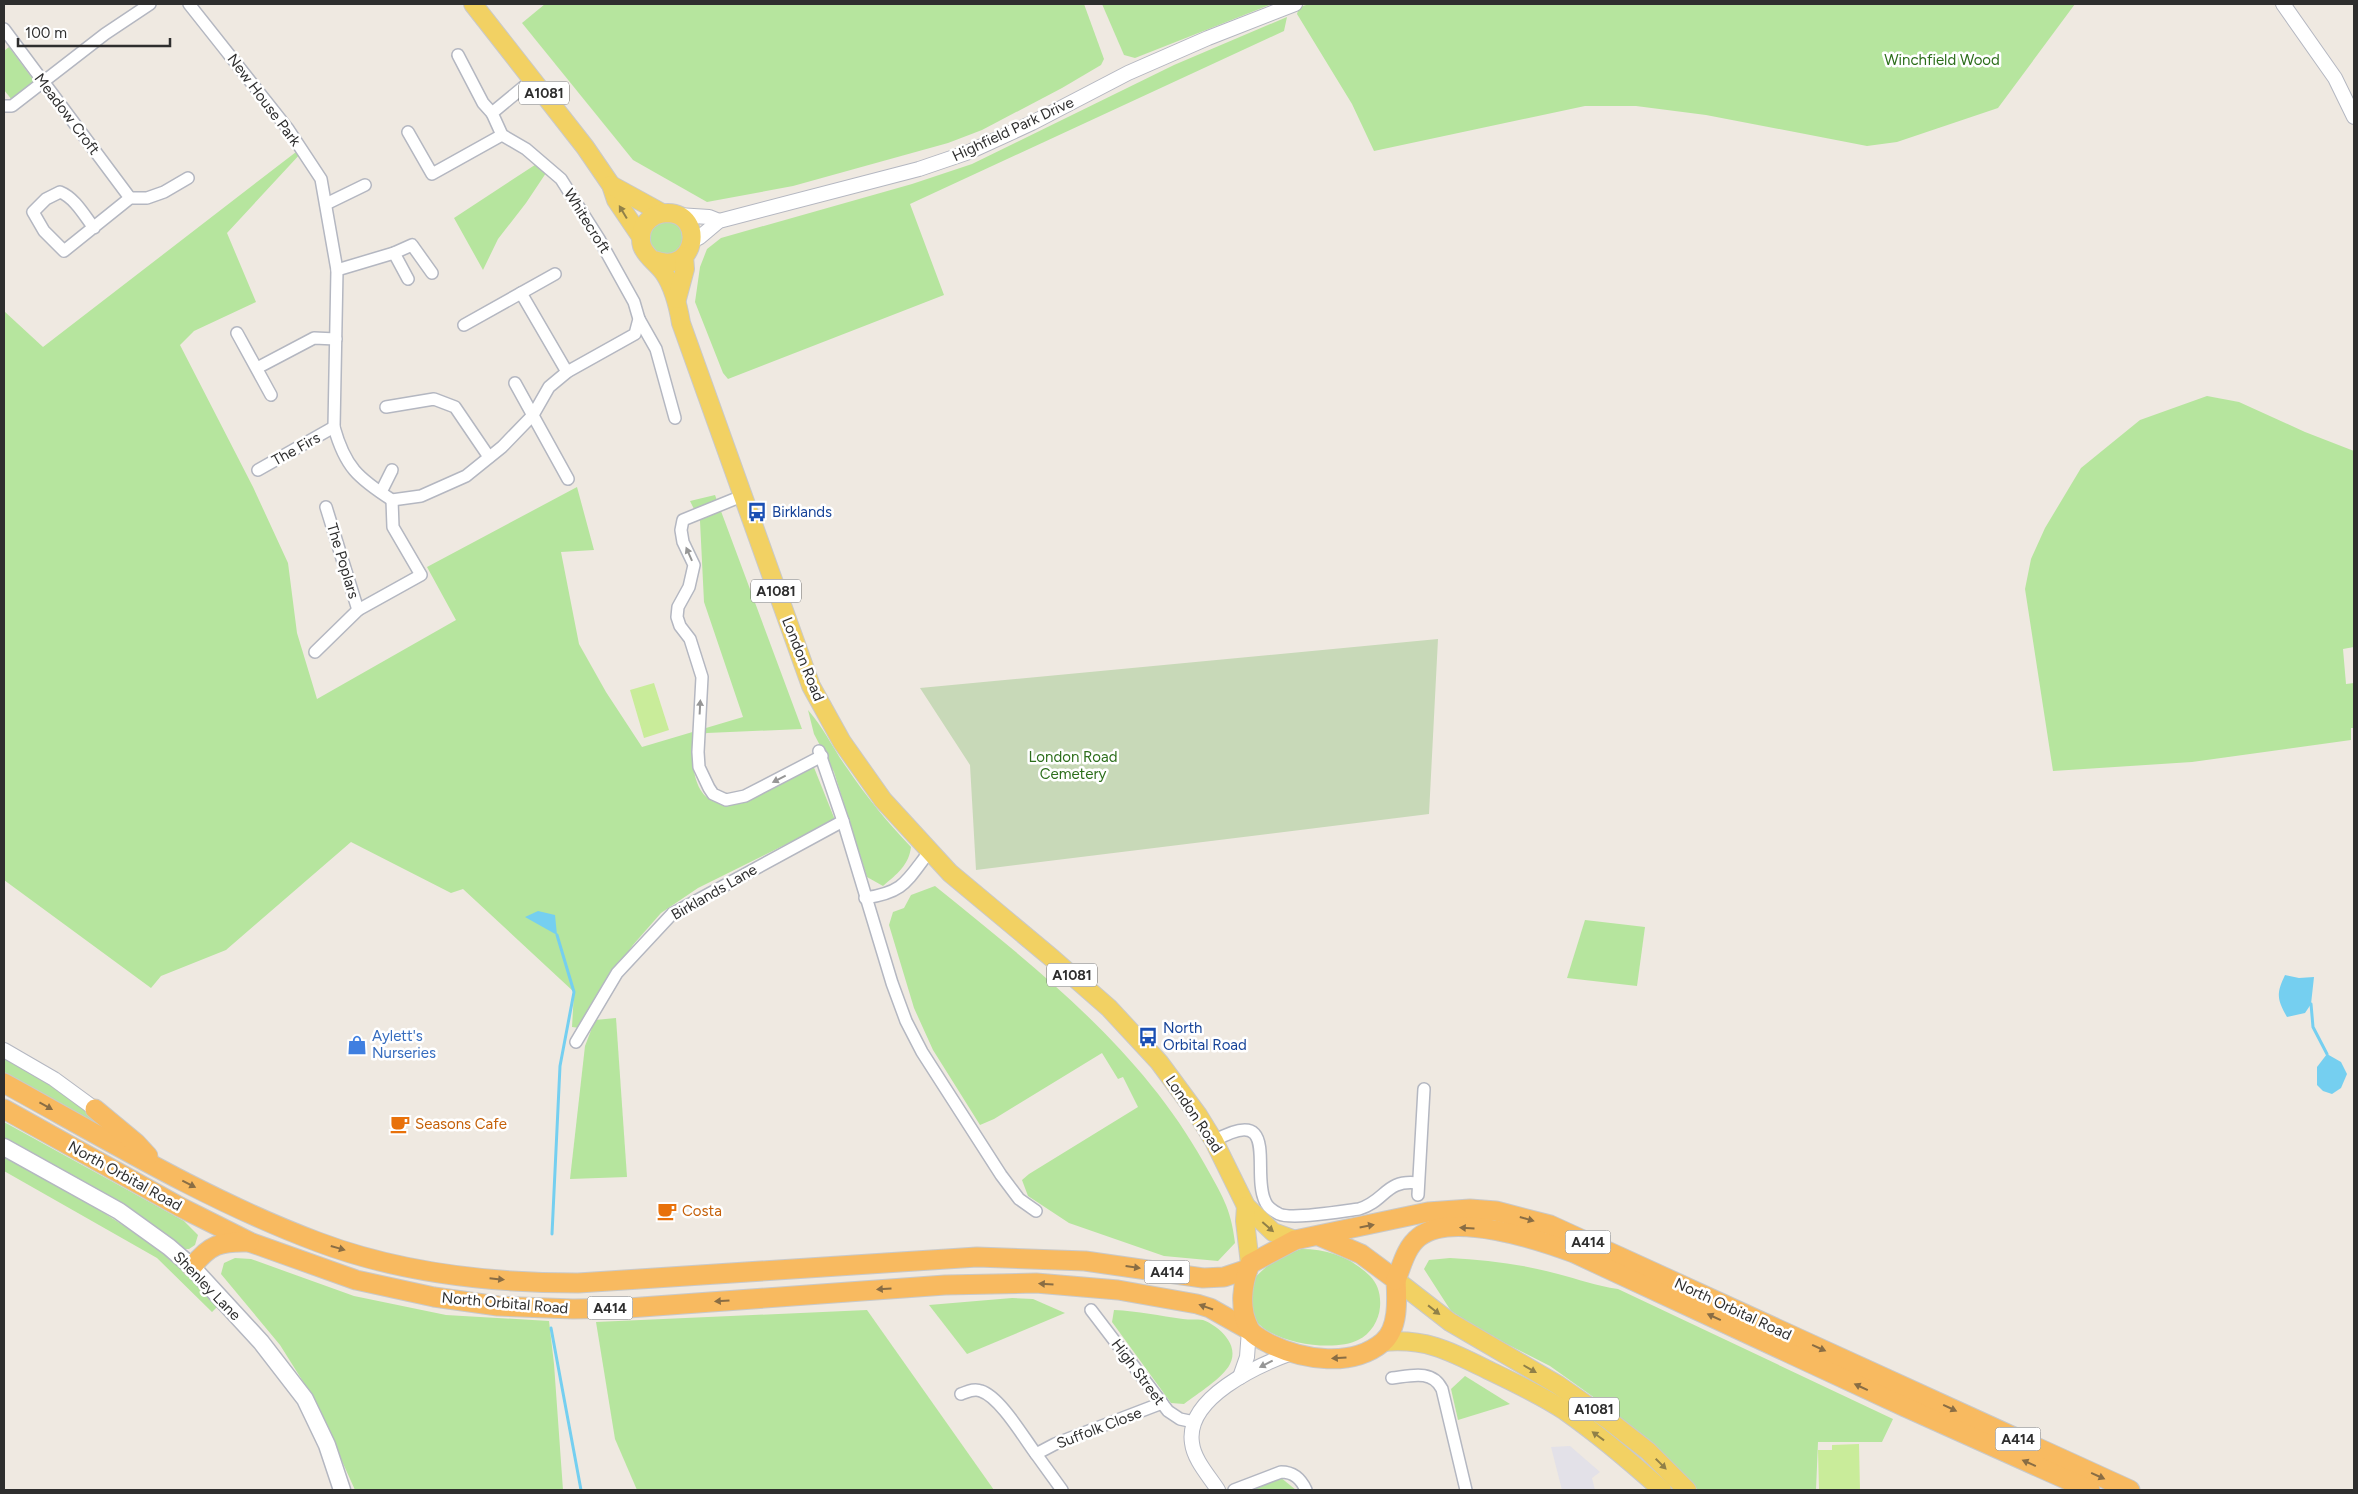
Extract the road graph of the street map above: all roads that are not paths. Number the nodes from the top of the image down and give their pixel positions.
1 (150, 4) edge
2 (189, 4) edge
3 (474, 4) edge
4 (1295, 4) edge
5 (2282, 4) edge
6 (6, 36) edge
7 (458, 55) dead end
8 (533, 79) junction
9 (43, 82) junction
10 (4, 106) edge
11 (492, 113) junction
12 (2354, 117) edge
13 (408, 132) dead end
14 (502, 135) junction
15 (188, 178) dead end
16 (365, 184) dead end
17 (611, 185) junction
18 (130, 198) junction
19 (326, 204) junction
20 (670, 214) junction
21 (719, 221) junction
22 (94, 228) junction
23 (641, 237) junction
24 (688, 249) junction
25 (394, 253) junction
26 (654, 260) junction
27 (337, 270) junction
28 (432, 273) dead end
29 (555, 274) dead end
30 (408, 279) dead end
31 (521, 293) junction
32 (677, 299) junction
33 (639, 319) junction
34 (464, 325) dead end
35 (237, 333) dead end
36 (336, 339) junction
37 (257, 368) junction
38 (567, 372) junction
39 (515, 383) dead end
40 (271, 395) dead end
41 (386, 407) dead end
42 (533, 415) junction
43 (675, 418) dead end
44 (334, 427) junction
45 (489, 457) junction
46 (258, 470) dead end
47 (392, 470) dead end
48 (568, 479) dead end
49 (381, 492) junction
50 (742, 496) junction
51 (392, 500) junction
52 (326, 507) dead end
53 (358, 610) junction
54 (315, 652) dead end
55 (843, 821) junction
56 (929, 852) junction
57 (865, 898) junction
58 (576, 1042) dead end
59 (4, 1050) edge
60 (4, 1083) edge
61 (1424, 1089) dead end
62 (4, 1109) edge
63 (95, 1109) joint
64 (1214, 1140) junction
65 (4, 1147) edge
66 (160, 1169) junction
67 (1418, 1183) junction
68 (1418, 1195) dead end
69 (1246, 1206) junction
70 (180, 1207) junction
71 (1036, 1210) dead end
72 (1319, 1236) junction
73 (1295, 1240) junction
74 (252, 1243) junction
75 (204, 1252) junction
76 (1249, 1267) junction
77 (192, 1268) junction
78 (1396, 1280) junction
79 (1091, 1310) dead end
80 (1249, 1330) junction
81 (1383, 1342) junction
82 (1292, 1354) junction
83 (1240, 1377) junction
84 (1392, 1378) dead end
85 (962, 1394) dead end
86 (1162, 1403) junction
87 (1194, 1422) junction
88 (1036, 1454) junction
89 (342, 1490) edge
90 (1062, 1490) edge
91 (1218, 1490) edge
92 (1234, 1490) edge
93 (1306, 1490) edge
94 (1466, 1490) edge
95 (1662, 1490) edge
96 (1687, 1490) edge
97 (2090, 1490) edge
98 (2130, 1490) edge

1 - 9 street
2 - 19 street, New House Park
3 - 8 main road, London Road / A1081
4 - 21 street, Highfield Park Drive
5 - 12 street
6 - 9 street, Meadow Croft
7 - 11 street
8 - 11 street
8 - 17 main road, London Road / A1081
9 - 10 street
9 - 18 street, Meadow Croft
11 - 14 street
13 - 14 street
14 - 33 street, Whitecroft
15 - 18 street
16 - 19 street
17 - 20 main road, London Road / A1081
23 -> 17 main road, London Road / A1081
18 - 22 street
19 - 27 street, New House Park
20 - 21 street, Highfield Park Drive
20 - 23 main road
20 - 24 main road, London Road / A1081
21 - 24 street, Highfield Park Drive
22 - 22 street
23 - 26 main road, London Road / A1081
24 - 26 main road
24 - 32 main road, London Road / A1081
25 - 27 street
25 - 28 street
25 - 30 street
26 - 32 main road, London Road / A1081
27 - 36 street, New House Park
29 - 31 street
31 - 34 street
31 - 38 street
32 - 50 main road, London Road / A1081
33 - 38 street
33 - 43 street
35 - 37 street
36 - 37 street
36 - 44 street, New House Park
37 - 40 street
38 - 42 street
39 - 42 street
41 - 45 street
42 - 45 street
42 - 48 street
44 - 46 street, The Firs
44 - 49 street, New House Park
45 - 51 street
47 - 49 street
49 - 51 street, New House Park
55 -> 50 street
50 - 56 main road, London Road / A1081
51 - 53 street, The Poplars
52 - 53 street, The Poplars
53 - 54 street
55 - 57 street
55 - 58 street, Birklands Lane
56 - 57 street
56 - 64 main road, London Road / A1081
57 - 71 street
59 - 63 street
60 -> 66 highway, North Orbital Road / A414
61 - 67 street
62 - 70 highway, North Orbital Road / A414
63 - 66 highway
64 - 67 street
64 - 69 main road, London Road / A1081
65 - 77 main road, Shenley Lane
66 -> 76 highway, North Orbital Road / A414
67 - 68 street
69 -> 73 main road, London Road / A1081
69 - 76 main road, London Road / A1081
70 - 74 highway, North Orbital Road / A414
70 - 75 highway
72 - 73 highway
72 - 78 highway
72 -> 98 highway, North Orbital Road / A414
73 - 76 highway
74 - 75 highway
80 -> 74 highway, North Orbital Road / A414
75 - 77 highway
76 - 80 highway
77 - 89 main road, Shenley Lane
78 - 81 highway
78 -> 96 main road, A1081
97 -> 78 highway, North Orbital Road / A414
79 - 86 street, High Street
80 - 82 highway
80 - 83 street
81 -> 82 highway
95 -> 81 main road, A1081
82 -> 83 street
83 - 87 street
84 - 94 street
85 - 88 street, Suffolk Close
86 - 87 street, High Street
86 - 88 street, Suffolk Close
87 - 91 street
88 - 90 street, Suffolk Close
92 - 93 street

